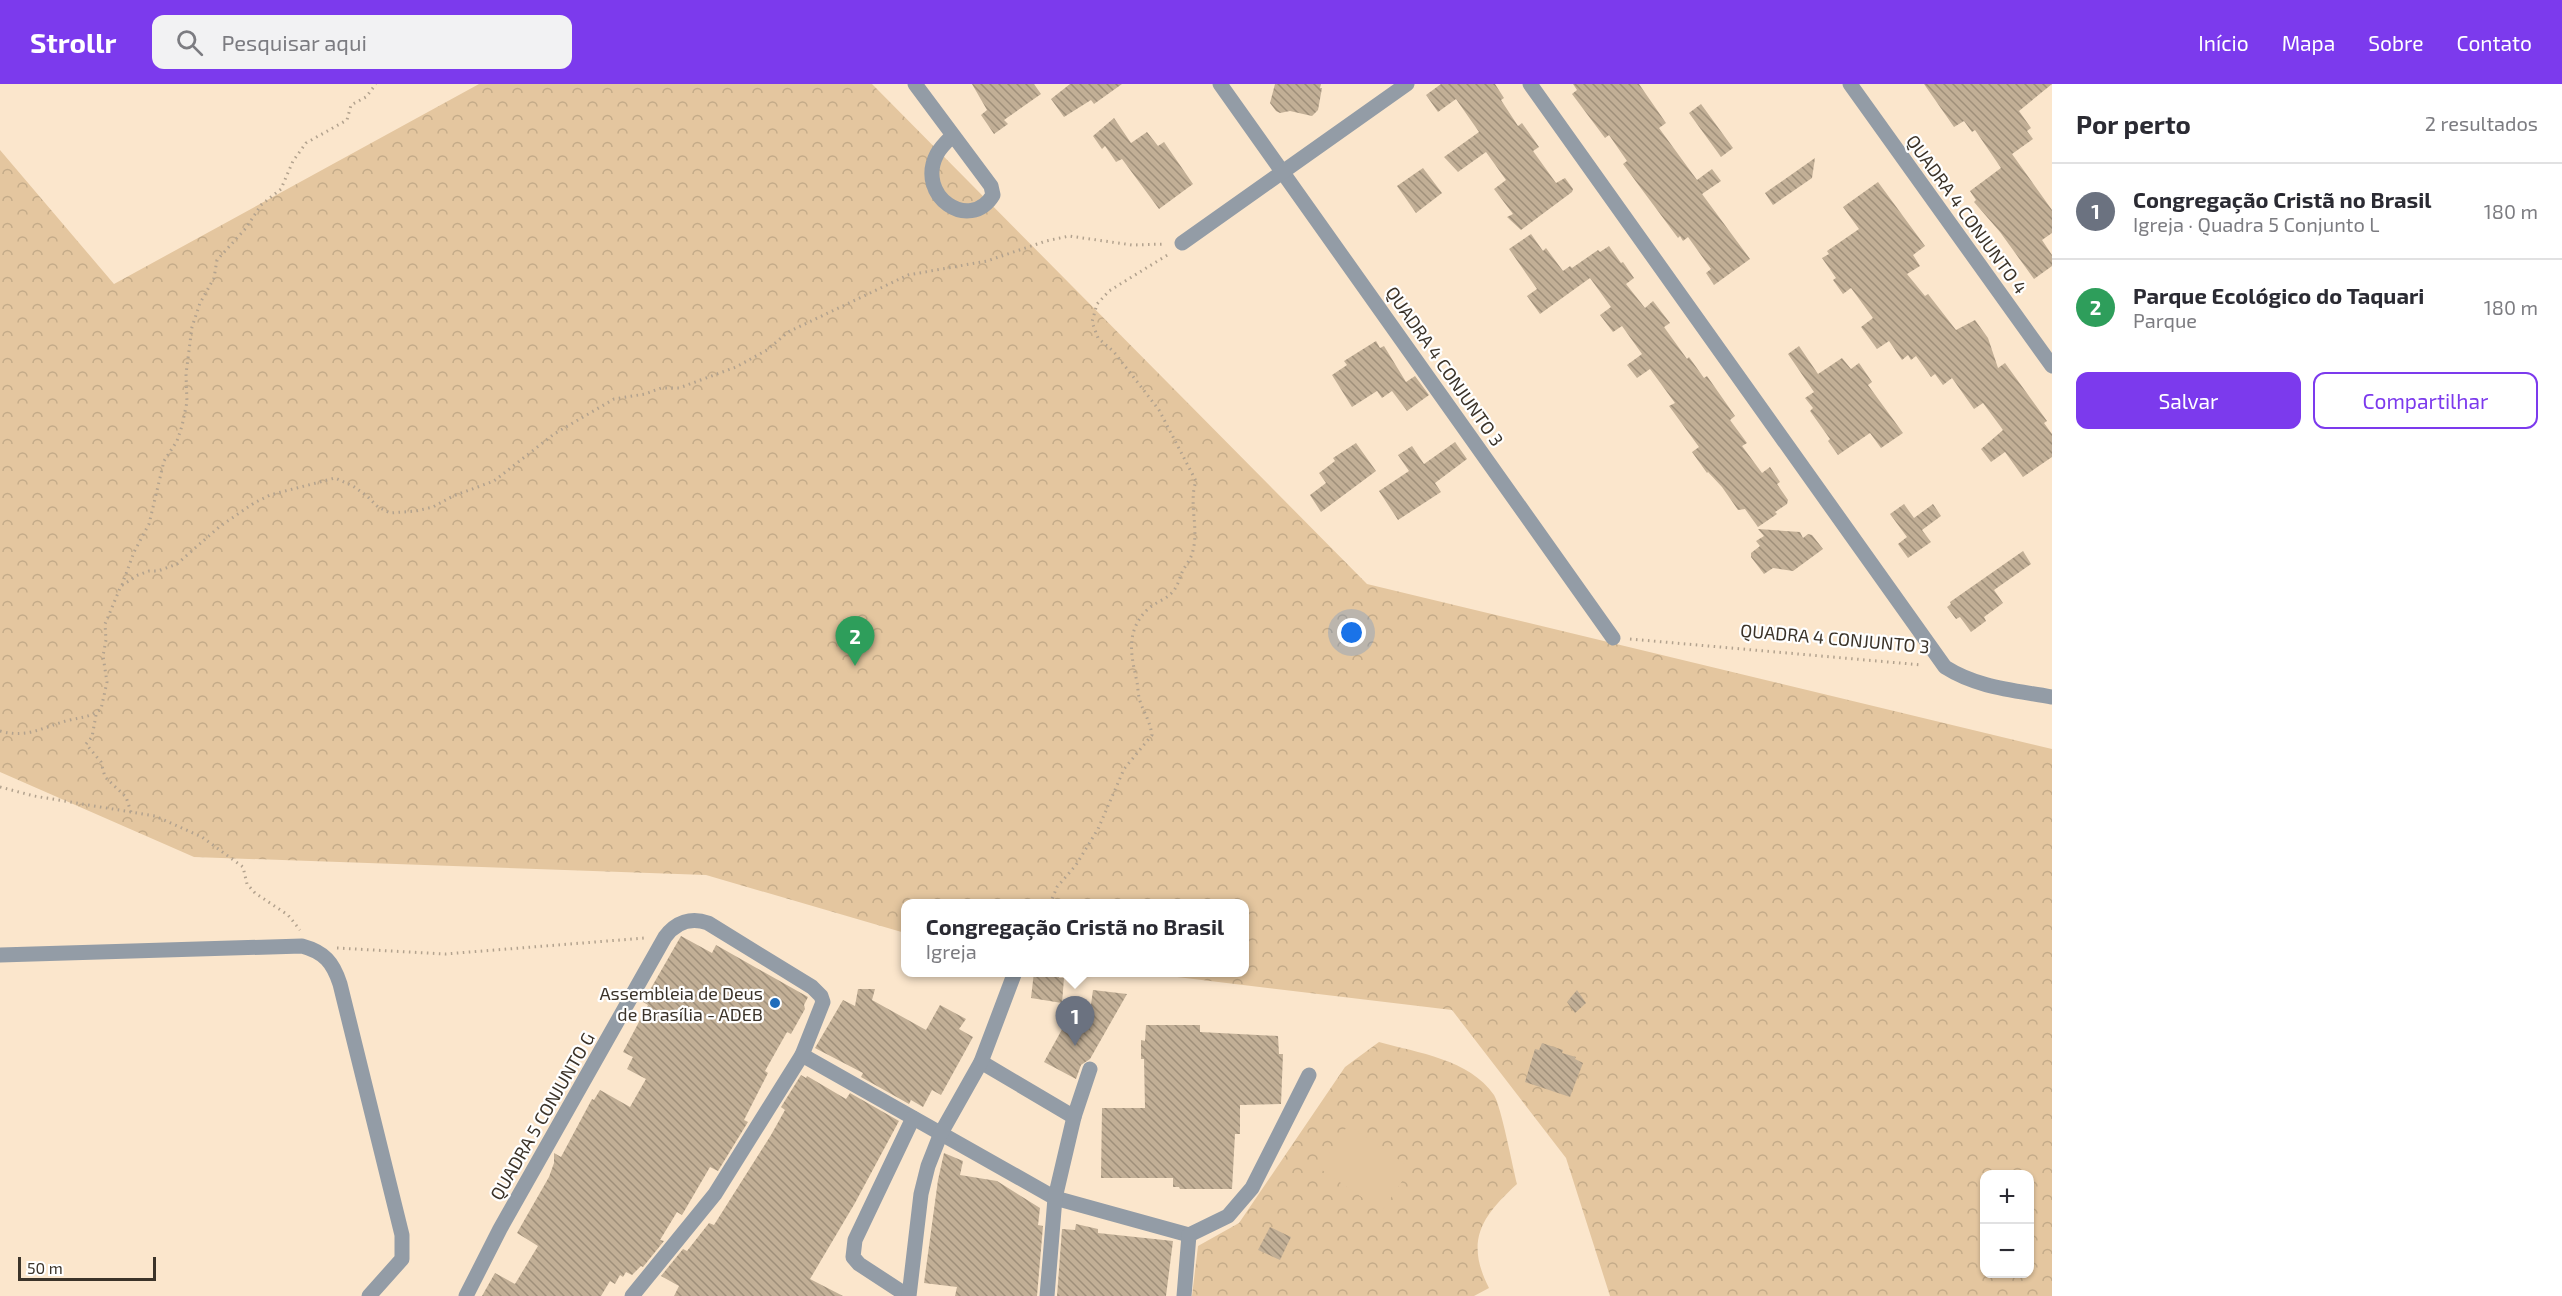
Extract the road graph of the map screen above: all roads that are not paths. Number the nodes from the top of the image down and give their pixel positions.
1 (915, 84) edge
2 (1220, 84) edge
3 (1407, 84) edge
4 (1530, 84) edge
5 (1850, 84) edge
6 (952, 136) junction
7 (1284, 173) junction
8 (1182, 243) road end
9 (2052, 366) edge
10 (1612, 638) road end
11 (2052, 697) edge
12 (0, 955) edge
13 (1013, 977) edge
14 (802, 1055) junction
15 (981, 1062) junction
16 (1090, 1070) dead end
17 (1309, 1075) dead end
18 (1074, 1117) junction
19 (913, 1118) junction
20 (940, 1133) junction
21 (1055, 1198) junction
22 (1190, 1235) junction
23 (369, 1296) edge
24 (466, 1296) edge
25 (632, 1296) edge
26 (908, 1296) edge
27 (1047, 1296) edge
28 (1184, 1296) edge

1 - 6 street
2 - 7 street, QUADRA 4 CONJUNTO 3
3 - 7 street
4 - 11 street, QUADRA 4 CONJUNTO 3
5 - 9 street, QUADRA 4 CONJUNTO 4
6 - 6 street
7 - 8 street
7 - 10 street, QUADRA 4 CONJUNTO 3
12 - 23 street
13 - 15 street
14 - 19 street
14 - 24 street, QUADRA 5 CONJUNTO G
14 - 25 street
15 - 18 street
15 - 20 street
16 - 18 street
17 - 22 street
18 - 21 street
19 - 20 street
19 - 26 street
20 - 21 street
20 - 26 street
21 - 22 street
21 - 27 street
22 - 28 street

